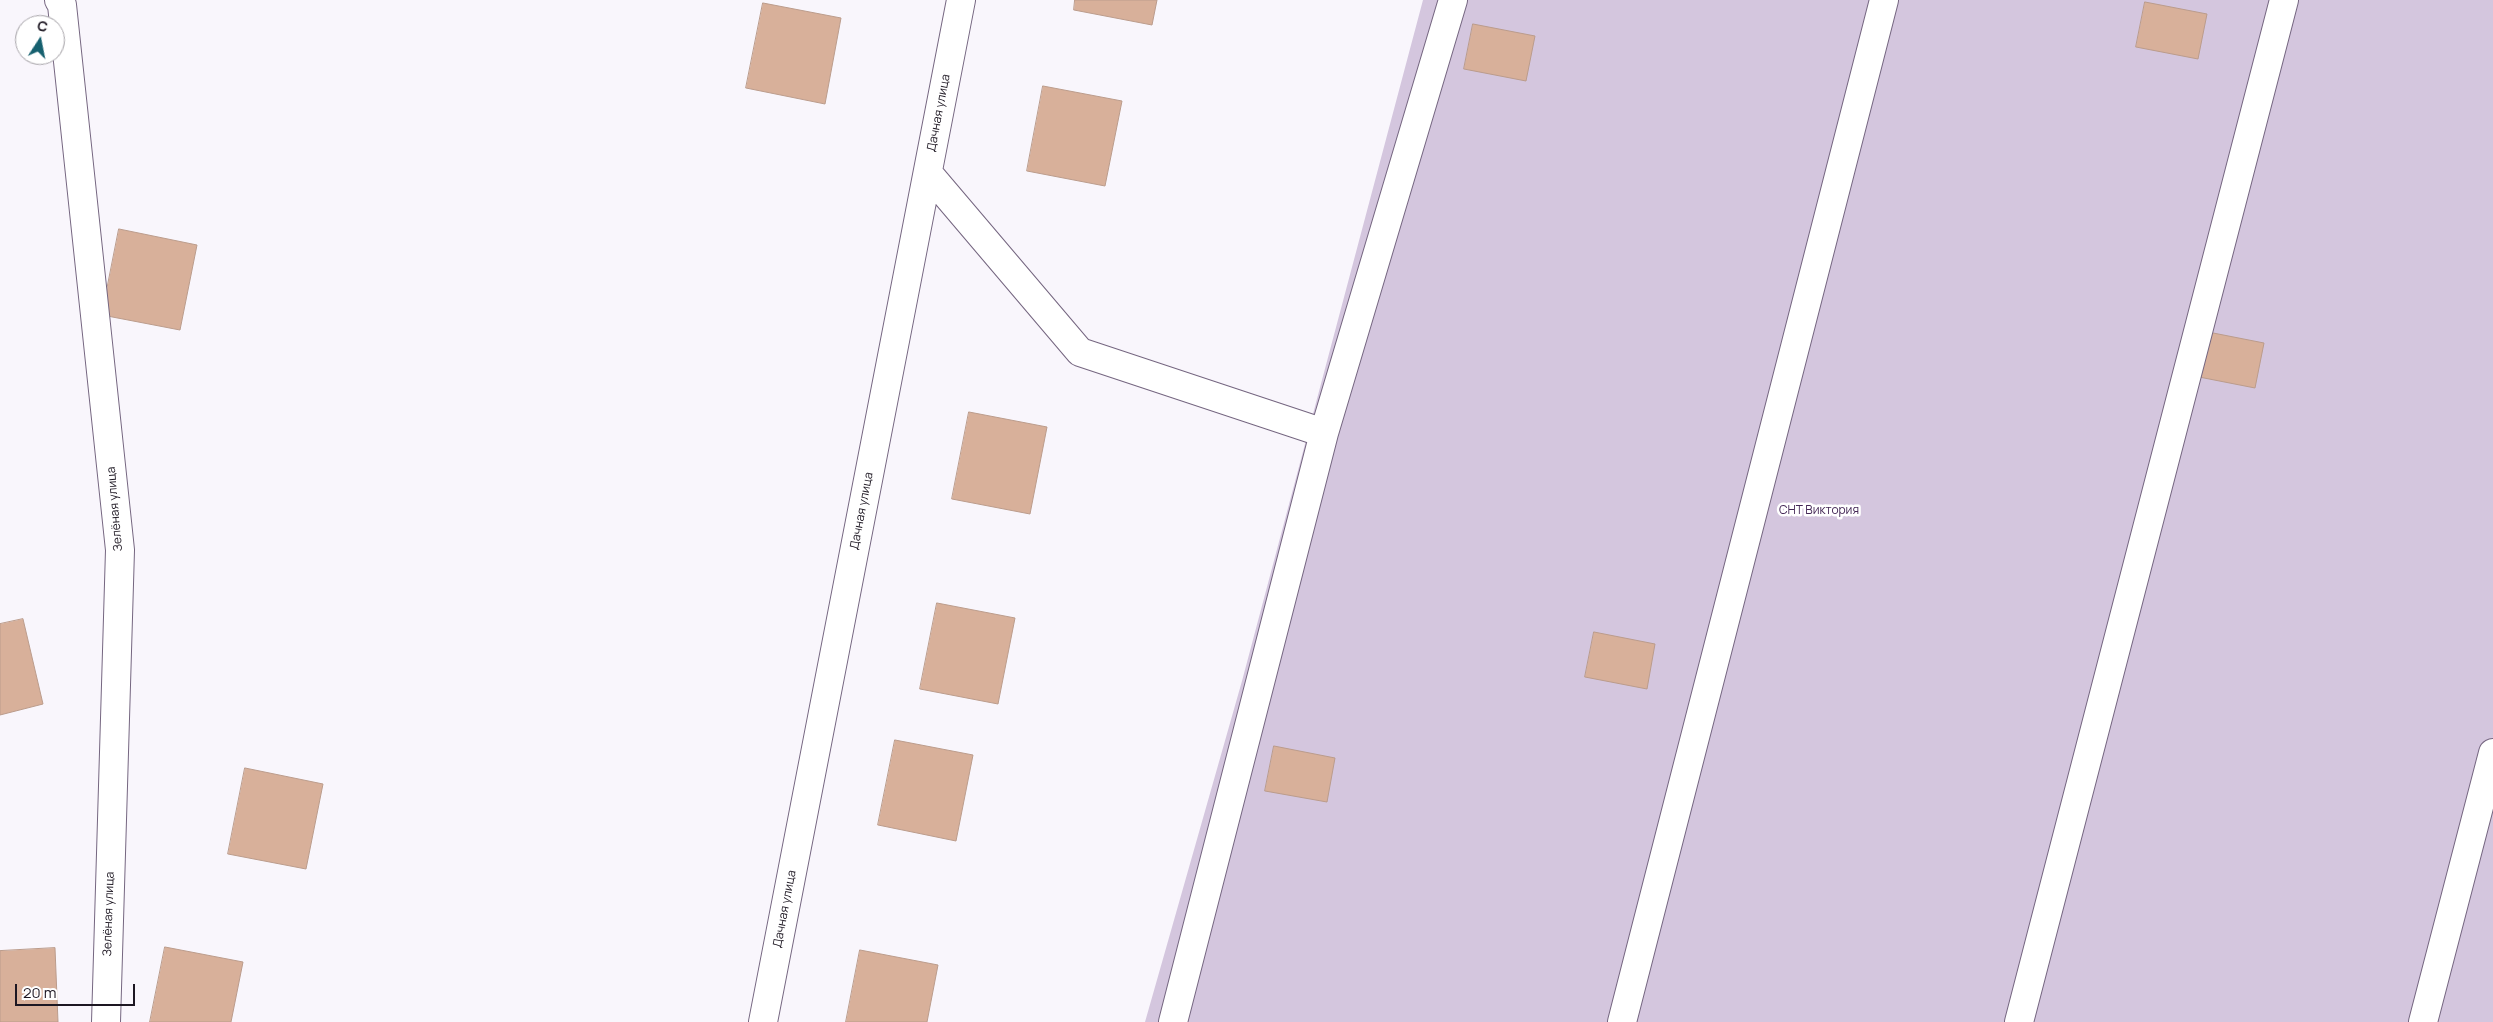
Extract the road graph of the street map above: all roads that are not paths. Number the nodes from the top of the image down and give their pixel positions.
1 (59, 0) edge
2 (961, 0) edge
3 (1453, 0) edge
4 (1884, 0) edge
5 (2284, 0) edge
6 (928, 173) junction
7 (1324, 433) junction
8 (2493, 753) edge
9 (106, 1022) edge
10 (763, 1022) edge
11 (1173, 1022) edge
12 (1622, 1022) edge
13 (2019, 1022) edge
14 (2423, 1022) edge

1 - 9 street, Зелёная улица
2 - 6 street, Дачная улица
3 - 7 street
4 - 12 street
5 - 13 street
6 - 7 street
6 - 10 street, Дачная улица
7 - 11 street
8 - 14 street

